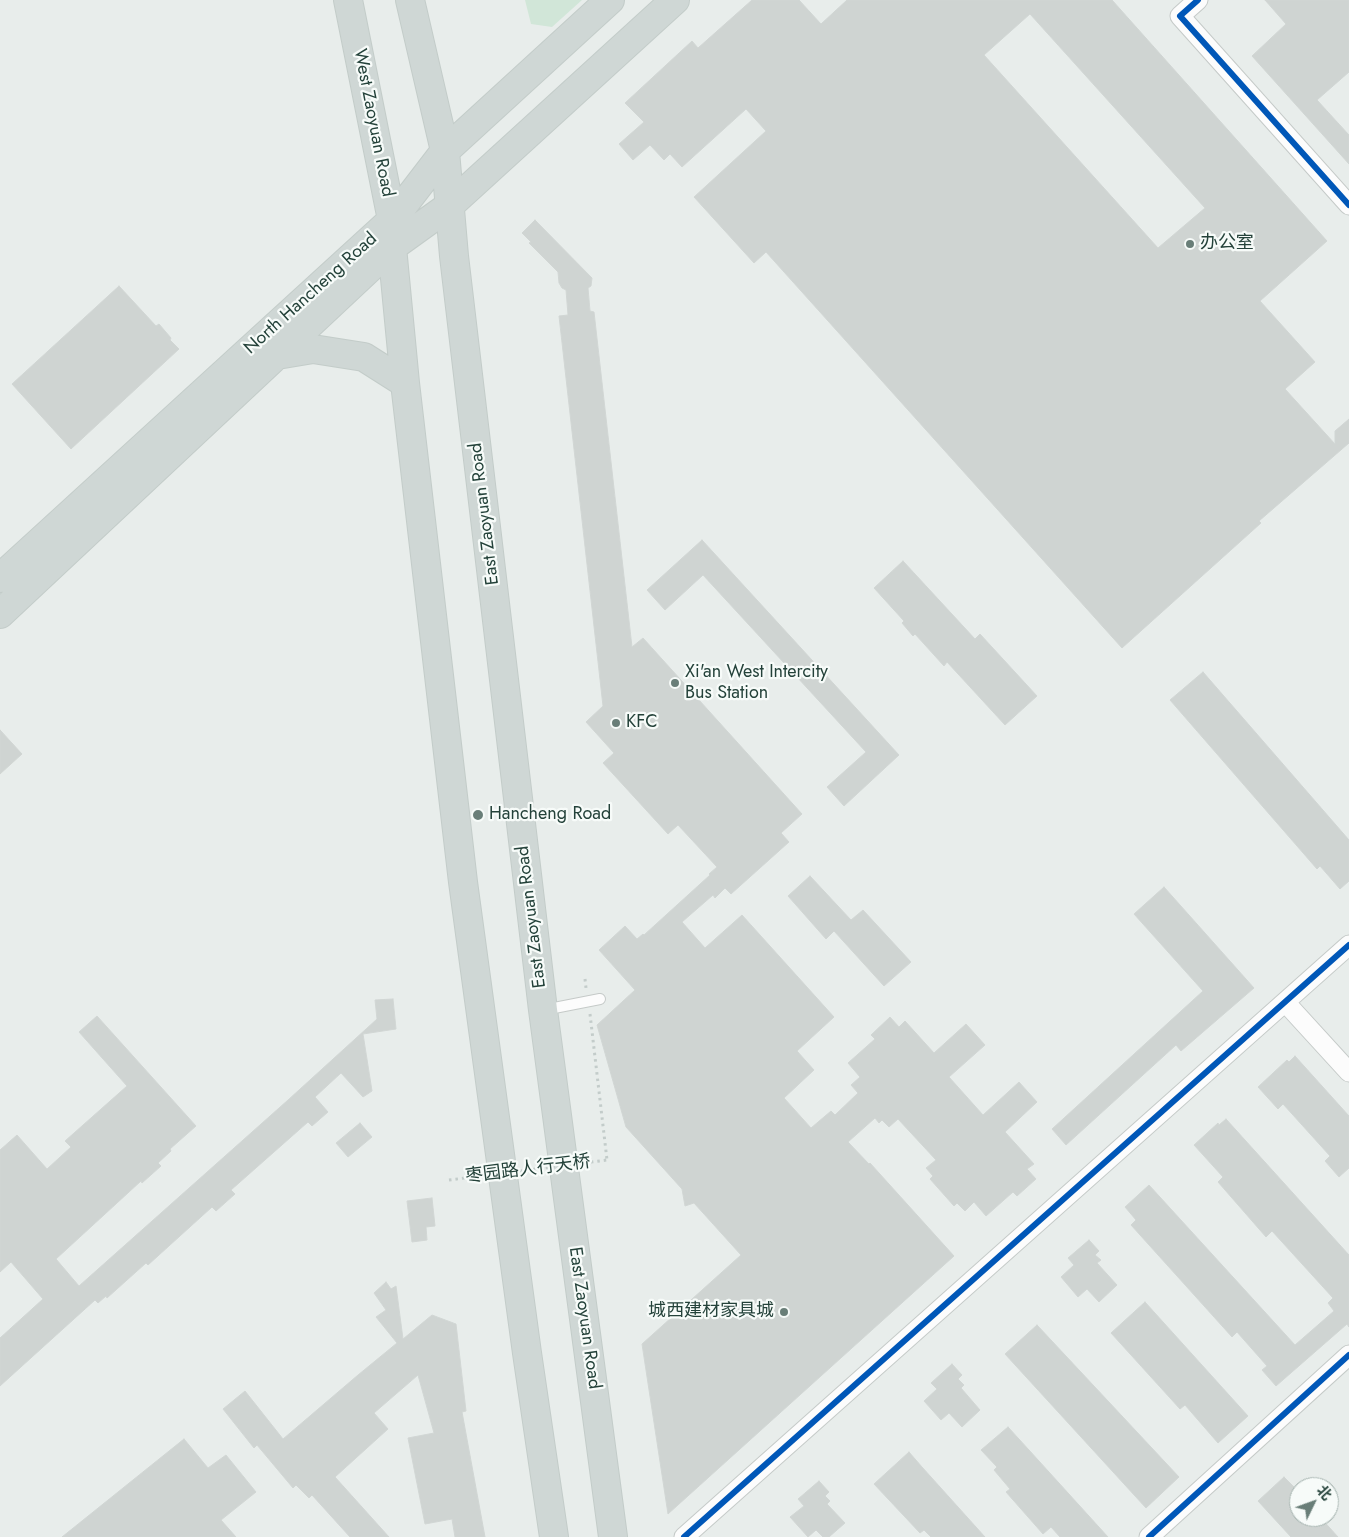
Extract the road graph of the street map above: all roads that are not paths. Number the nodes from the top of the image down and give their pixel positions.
1 (348, 0) edge
2 (410, 0) edge
3 (610, 0) edge
4 (675, 0) edge
5 (1198, 0) edge
6 (445, 151) junction
7 (1349, 205) edge
8 (449, 206) junction
9 (392, 220) junction
10 (392, 247) junction
11 (277, 355) junction
12 (405, 383) junction
13 (0, 578) edge
14 (0, 614) edge
15 (1349, 945) edge
16 (600, 998) dead end
17 (1286, 1002) junction
18 (543, 1010) junction
19 (1349, 1072) edge
20 (1349, 1355) edge
21 (554, 1537) edge
22 (613, 1537) edge
23 (684, 1537) edge
24 (1149, 1537) edge

1 - 9 main road, West Zaoyuan Road
2 - 6 main road
3 - 6 main road, North Hancheng Road
4 - 8 main road
5 - 7 street
6 - 8 main road
6 - 9 main road, North Hancheng Road
8 - 10 main road, North Hancheng Road
8 - 18 main road, East Zaoyuan Road
9 - 10 main road, West Zaoyuan Road
9 - 13 main road, North Hancheng Road
10 - 11 main road, North Hancheng Road
10 - 12 main road
11 - 12 main road
11 - 14 main road, North Hancheng Road
12 - 21 main road
15 - 17 street
16 - 18 lane
17 - 19 street
17 - 23 street
18 - 22 main road, East Zaoyuan Road
20 - 24 street

